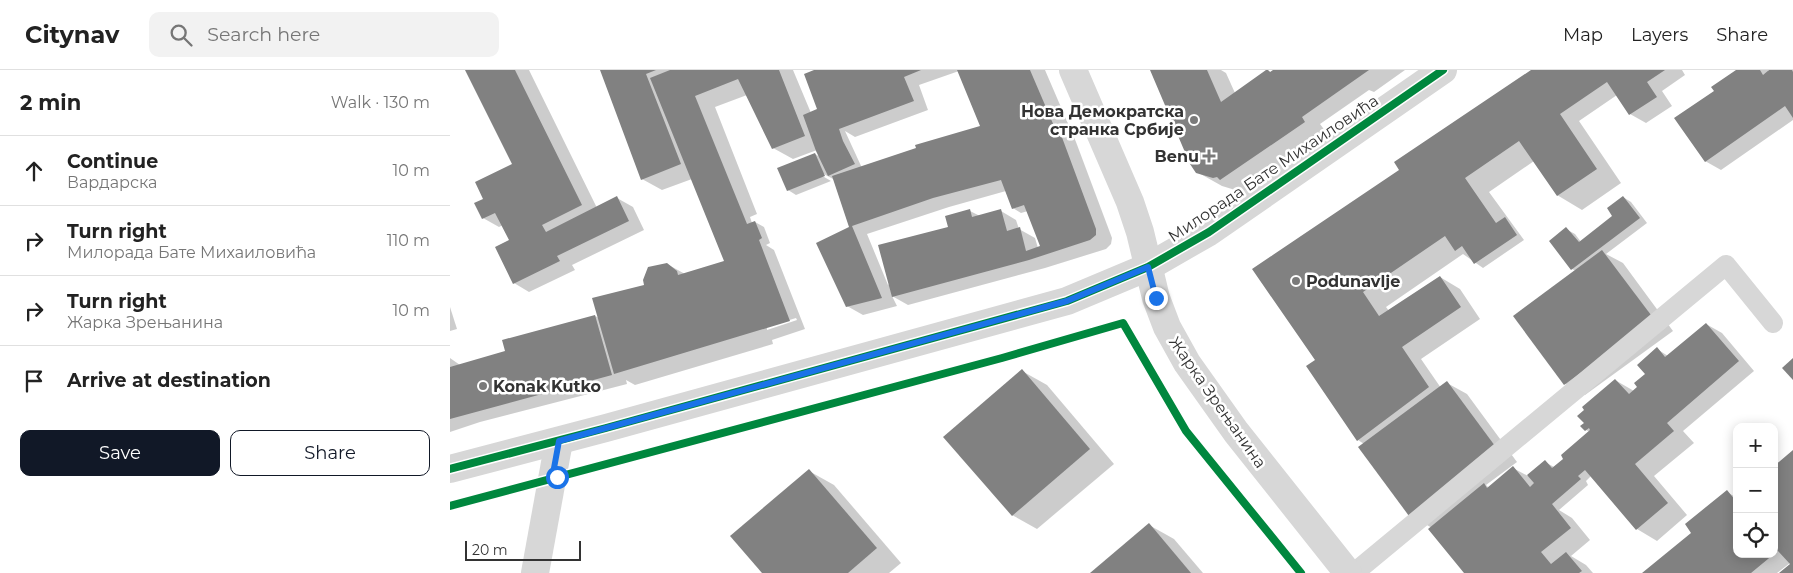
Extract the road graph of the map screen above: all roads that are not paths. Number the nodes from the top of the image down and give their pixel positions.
1 (1073, 70) edge
2 (1443, 70) edge
3 (1148, 267) junction
4 (1773, 323) dead end
5 (559, 441) junction
6 (450, 469) edge
7 (535, 573) edge
8 (1348, 573) edge
9 (1354, 573) edge

1 - 3 street, Жарка Зрењанина
2 - 3 street, Милорада Бате Михаиловића
3 - 5 street, Милорада Бате Михаиловића
3 - 8 street, Жарка Зрењанина
4 - 9 lane
5 - 6 street, Милорада Бате Михаиловића
5 - 7 street

